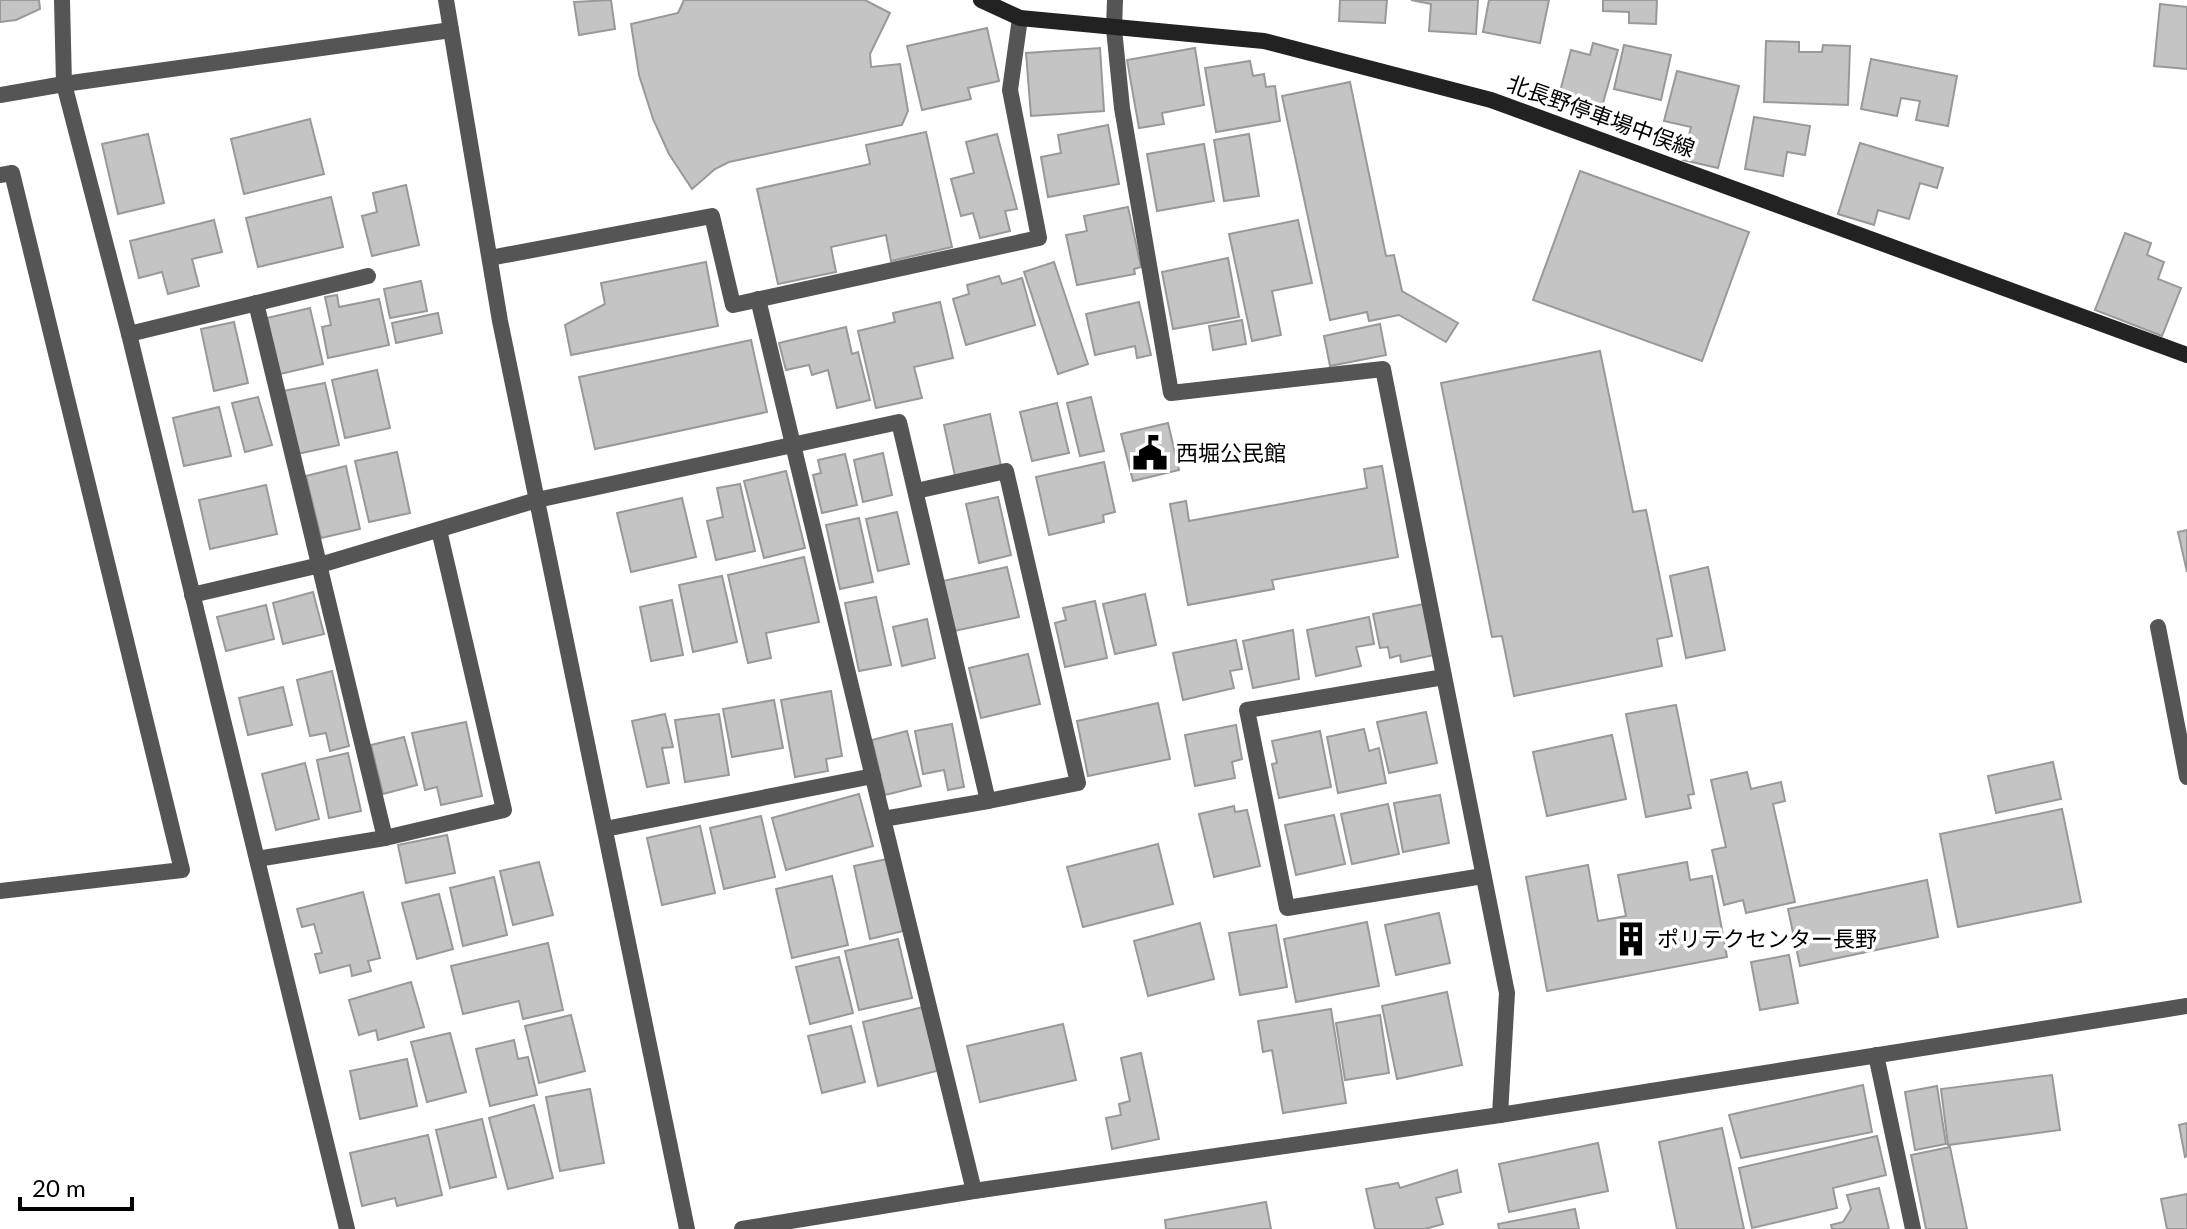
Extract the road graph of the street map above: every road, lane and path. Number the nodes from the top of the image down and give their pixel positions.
1 (62, 0) edge
2 (446, 0) edge
3 (981, 0) edge
4 (1115, 0) edge
5 (1020, 18) junction
6 (1114, 29) junction
7 (451, 30) junction
8 (64, 84) junction
9 (0, 95) edge
10 (0, 175) edge
11 (490, 258) junction
12 (368, 276) dead end
13 (758, 299) junction
14 (256, 303) junction
15 (129, 334) junction
16 (2187, 355) edge
17 (792, 445) junction
18 (916, 491) junction
19 (537, 500) junction
20 (439, 530) junction
21 (320, 565) junction
22 (192, 595) junction
23 (2158, 627) dead end
24 (1444, 677) junction
25 (873, 776) junction
26 (2187, 777) edge
27 (988, 801) junction
28 (883, 819) junction
29 (605, 829) junction
30 (385, 838) junction
31 (257, 859) junction
32 (1483, 876) junction
33 (0, 891) edge
34 (2187, 1006) edge
35 (1876, 1055) junction
36 (1500, 1115) junction
37 (974, 1191) junction
38 (347, 1229) edge
39 (687, 1229) edge
40 (742, 1229) edge
41 (1913, 1229) edge

1 - 8 street
2 - 7 street
3 - 5 main road, 北長野停車場中俣線
4 - 6 street
5 - 6 main road, 北長野停車場中俣線
5 - 13 street
6 - 16 main road, 北長野停車場中俣線
6 - 24 street
7 - 8 street
7 - 11 street
8 - 9 street
8 - 15 street
10 - 33 street
11 - 13 street
11 - 19 street
12 - 14 street
13 - 17 street
14 - 15 street
14 - 21 street
15 - 22 street
17 - 18 street
17 - 19 street
17 - 25 street
18 - 27 street
18 - 27 street
19 - 20 street
19 - 29 street
20 - 21 street
20 - 30 street
21 - 22 street
21 - 30 street
22 - 31 street
23 - 26 street
24 - 32 street
24 - 32 street
25 - 28 street
25 - 29 street
27 - 28 street
28 - 37 street
29 - 39 street
30 - 31 street
31 - 38 street
32 - 36 street
34 - 35 street
35 - 36 street
35 - 41 street
36 - 37 street
37 - 40 street

